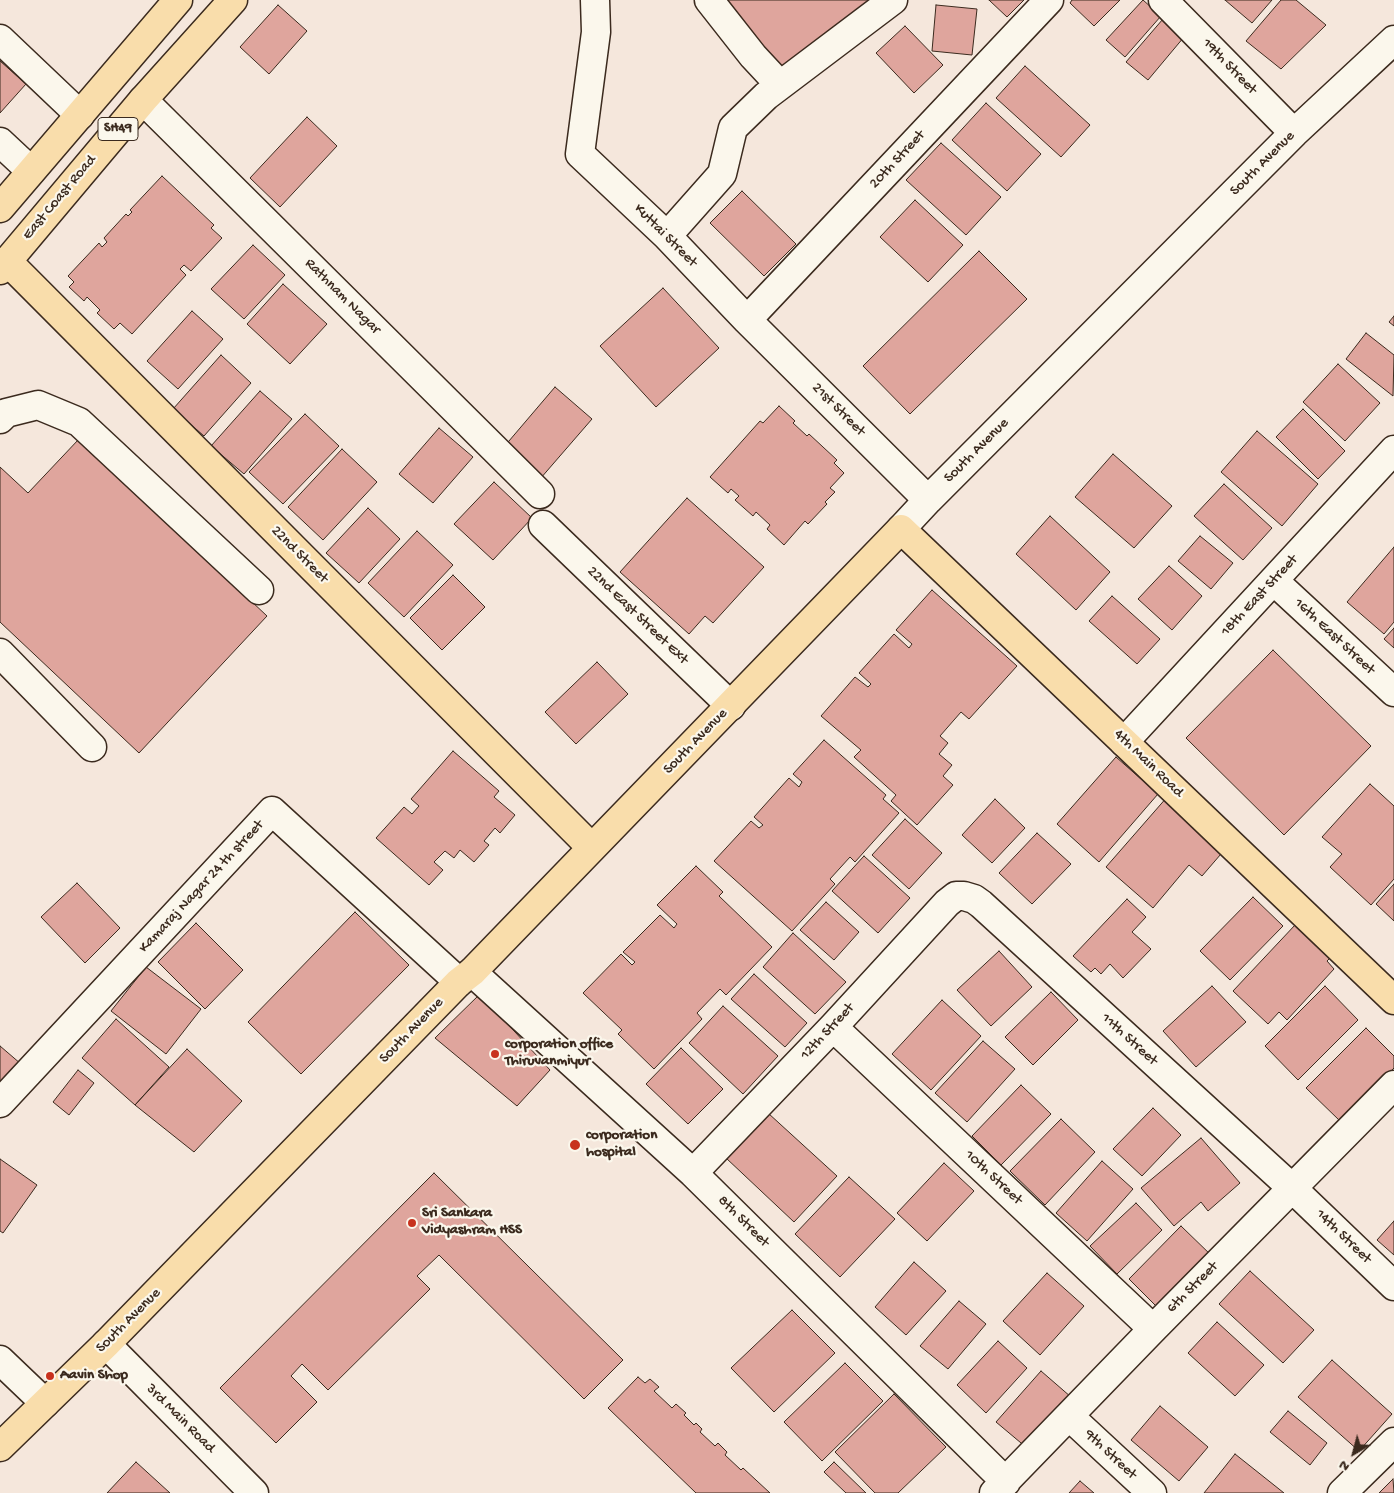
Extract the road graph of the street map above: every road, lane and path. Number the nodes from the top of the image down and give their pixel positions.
1 (178, 0) edge
2 (233, 0) edge
3 (594, 0) edge
4 (709, 0) edge
5 (893, 0) edge
6 (1049, 0) edge
7 (1163, 0) edge
8 (0, 39) edge
9 (1394, 40) edge
10 (780, 85) junction
11 (143, 100) junction
12 (80, 115) junction
13 (1294, 133) junction
14 (0, 142) edge
15 (31, 171) junction
16 (0, 208) edge
17 (667, 236) junction
18 (3, 265) edge
19 (747, 320) junction
20 (2, 414) edge
21 (1394, 450) edge
22 (540, 494) dead end
23 (928, 500) junction
24 (543, 525) dead end
25 (902, 529) junction
26 (1274, 581) junction
27 (259, 590) dead end
28 (0, 653) edge
29 (1394, 692) edge
30 (731, 706) junction
31 (1124, 742) junction
32 (92, 747) dead end
33 (592, 848) junction
34 (964, 896) joint
35 (465, 977) junction
36 (1394, 1000) edge
37 (833, 1027) junction
38 (1394, 1085) edge
39 (0, 1103) edge
40 (693, 1173) junction
41 (1292, 1188) junction
42 (1394, 1286) edge
43 (1153, 1329) junction
44 (106, 1344) junction
45 (0, 1360) edge
46 (45, 1403) junction
47 (1069, 1416) junction
48 (1394, 1442) edge
49 (0, 1447) edge
50 (1000, 1487) edge
51 (254, 1493) edge
52 (1152, 1493) edge
53 (1342, 1493) edge

1 - 12 main road, SH49
2 - 11 main road, East Coast Road / SH49
3 - 17 street, Kuttai Street
4 - 10 street
5 - 10 street
6 - 19 street, 20th Street
7 - 13 street, 19th Street
8 - 12 street
9 - 13 street, South Avenue
10 - 17 street
11 - 18 main road, East Coast Road / SH49
11 - 22 street, Rathnam Nagar
12 - 15 main road, SH49
13 - 23 street, South Avenue
14 - 15 street
15 - 16 main road, SH49
17 - 19 street, Kuttai Street
18 - 33 main road, 22nd Street
19 - 23 street, 21st Street
20 - 27 street
21 - 26 street, 18th East Street
23 - 25 street, South Avenue
24 - 30 street, 22nd East Street Ext
25 - 30 main road, South Avenue
25 - 31 main road, 4th Main Road
26 - 29 street, 16th East Street
26 - 31 street, 18th East Street
28 - 32 street
30 - 33 main road, South Avenue
31 - 36 main road, 4th Main Road
33 - 35 main road, South Avenue
34 - 37 street, 12th Street
34 - 41 street, 11th Street
35 - 39 street, Kamaraj Nagar 24 th street
35 - 40 street, 8th Street
35 - 44 main road, South Avenue
37 - 40 street, 12th Street
37 - 43 street, 10th Street
38 - 41 street, 6th Street
40 - 50 street, 8th Street
41 - 42 street, 14th Street
41 - 43 street, 6th Street
43 - 47 street, 6th Street
44 - 46 main road, South Avenue
44 - 51 street, 3rd Main Road
45 - 46 street
46 - 49 main road, South Avenue
47 - 50 street, 6th Street
47 - 52 street, 9th Street
48 - 53 street

